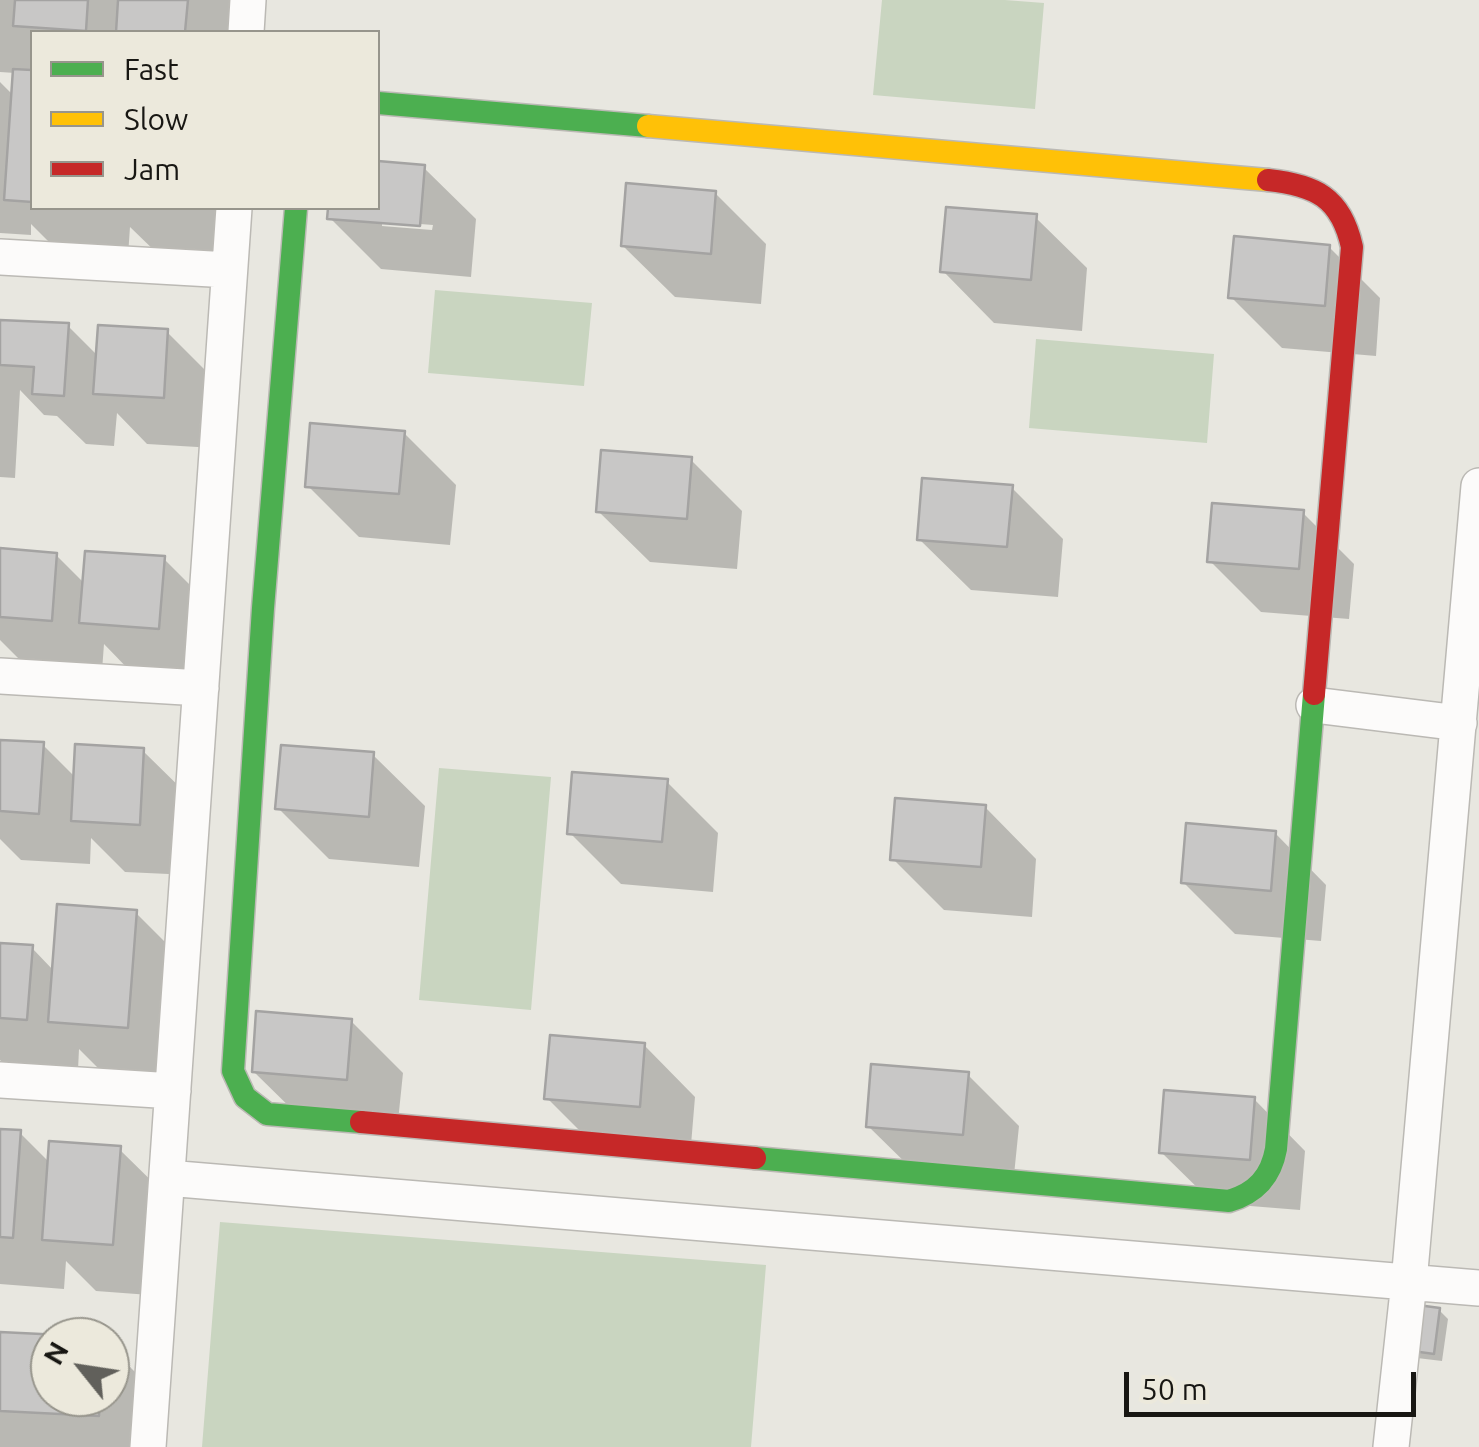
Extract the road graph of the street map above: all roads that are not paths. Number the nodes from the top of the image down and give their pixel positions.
1 (248, 0) edge
2 (246, 30) edge
3 (380, 103) edge
4 (234, 210) edge
5 (296, 210) edge
6 (0, 258) edge
7 (229, 270) junction
8 (1479, 486) edge
9 (0, 676) edge
10 (201, 688) junction
11 (1314, 705) junction
12 (1459, 724) junction
13 (0, 1080) edge
14 (173, 1091) junction
15 (167, 1178) junction
16 (1409, 1282) junction
17 (1479, 1288) edge
18 (148, 1447) edge
19 (1391, 1447) edge

1 - 2 street
3 - 11 street
4 - 7 street
5 - 11 street
6 - 7 street
7 - 10 street
8 - 12 street
9 - 10 street
10 - 14 street
11 - 12 street
12 - 16 street
13 - 14 street
14 - 15 street
15 - 16 street
15 - 18 street
16 - 17 street
16 - 19 street

